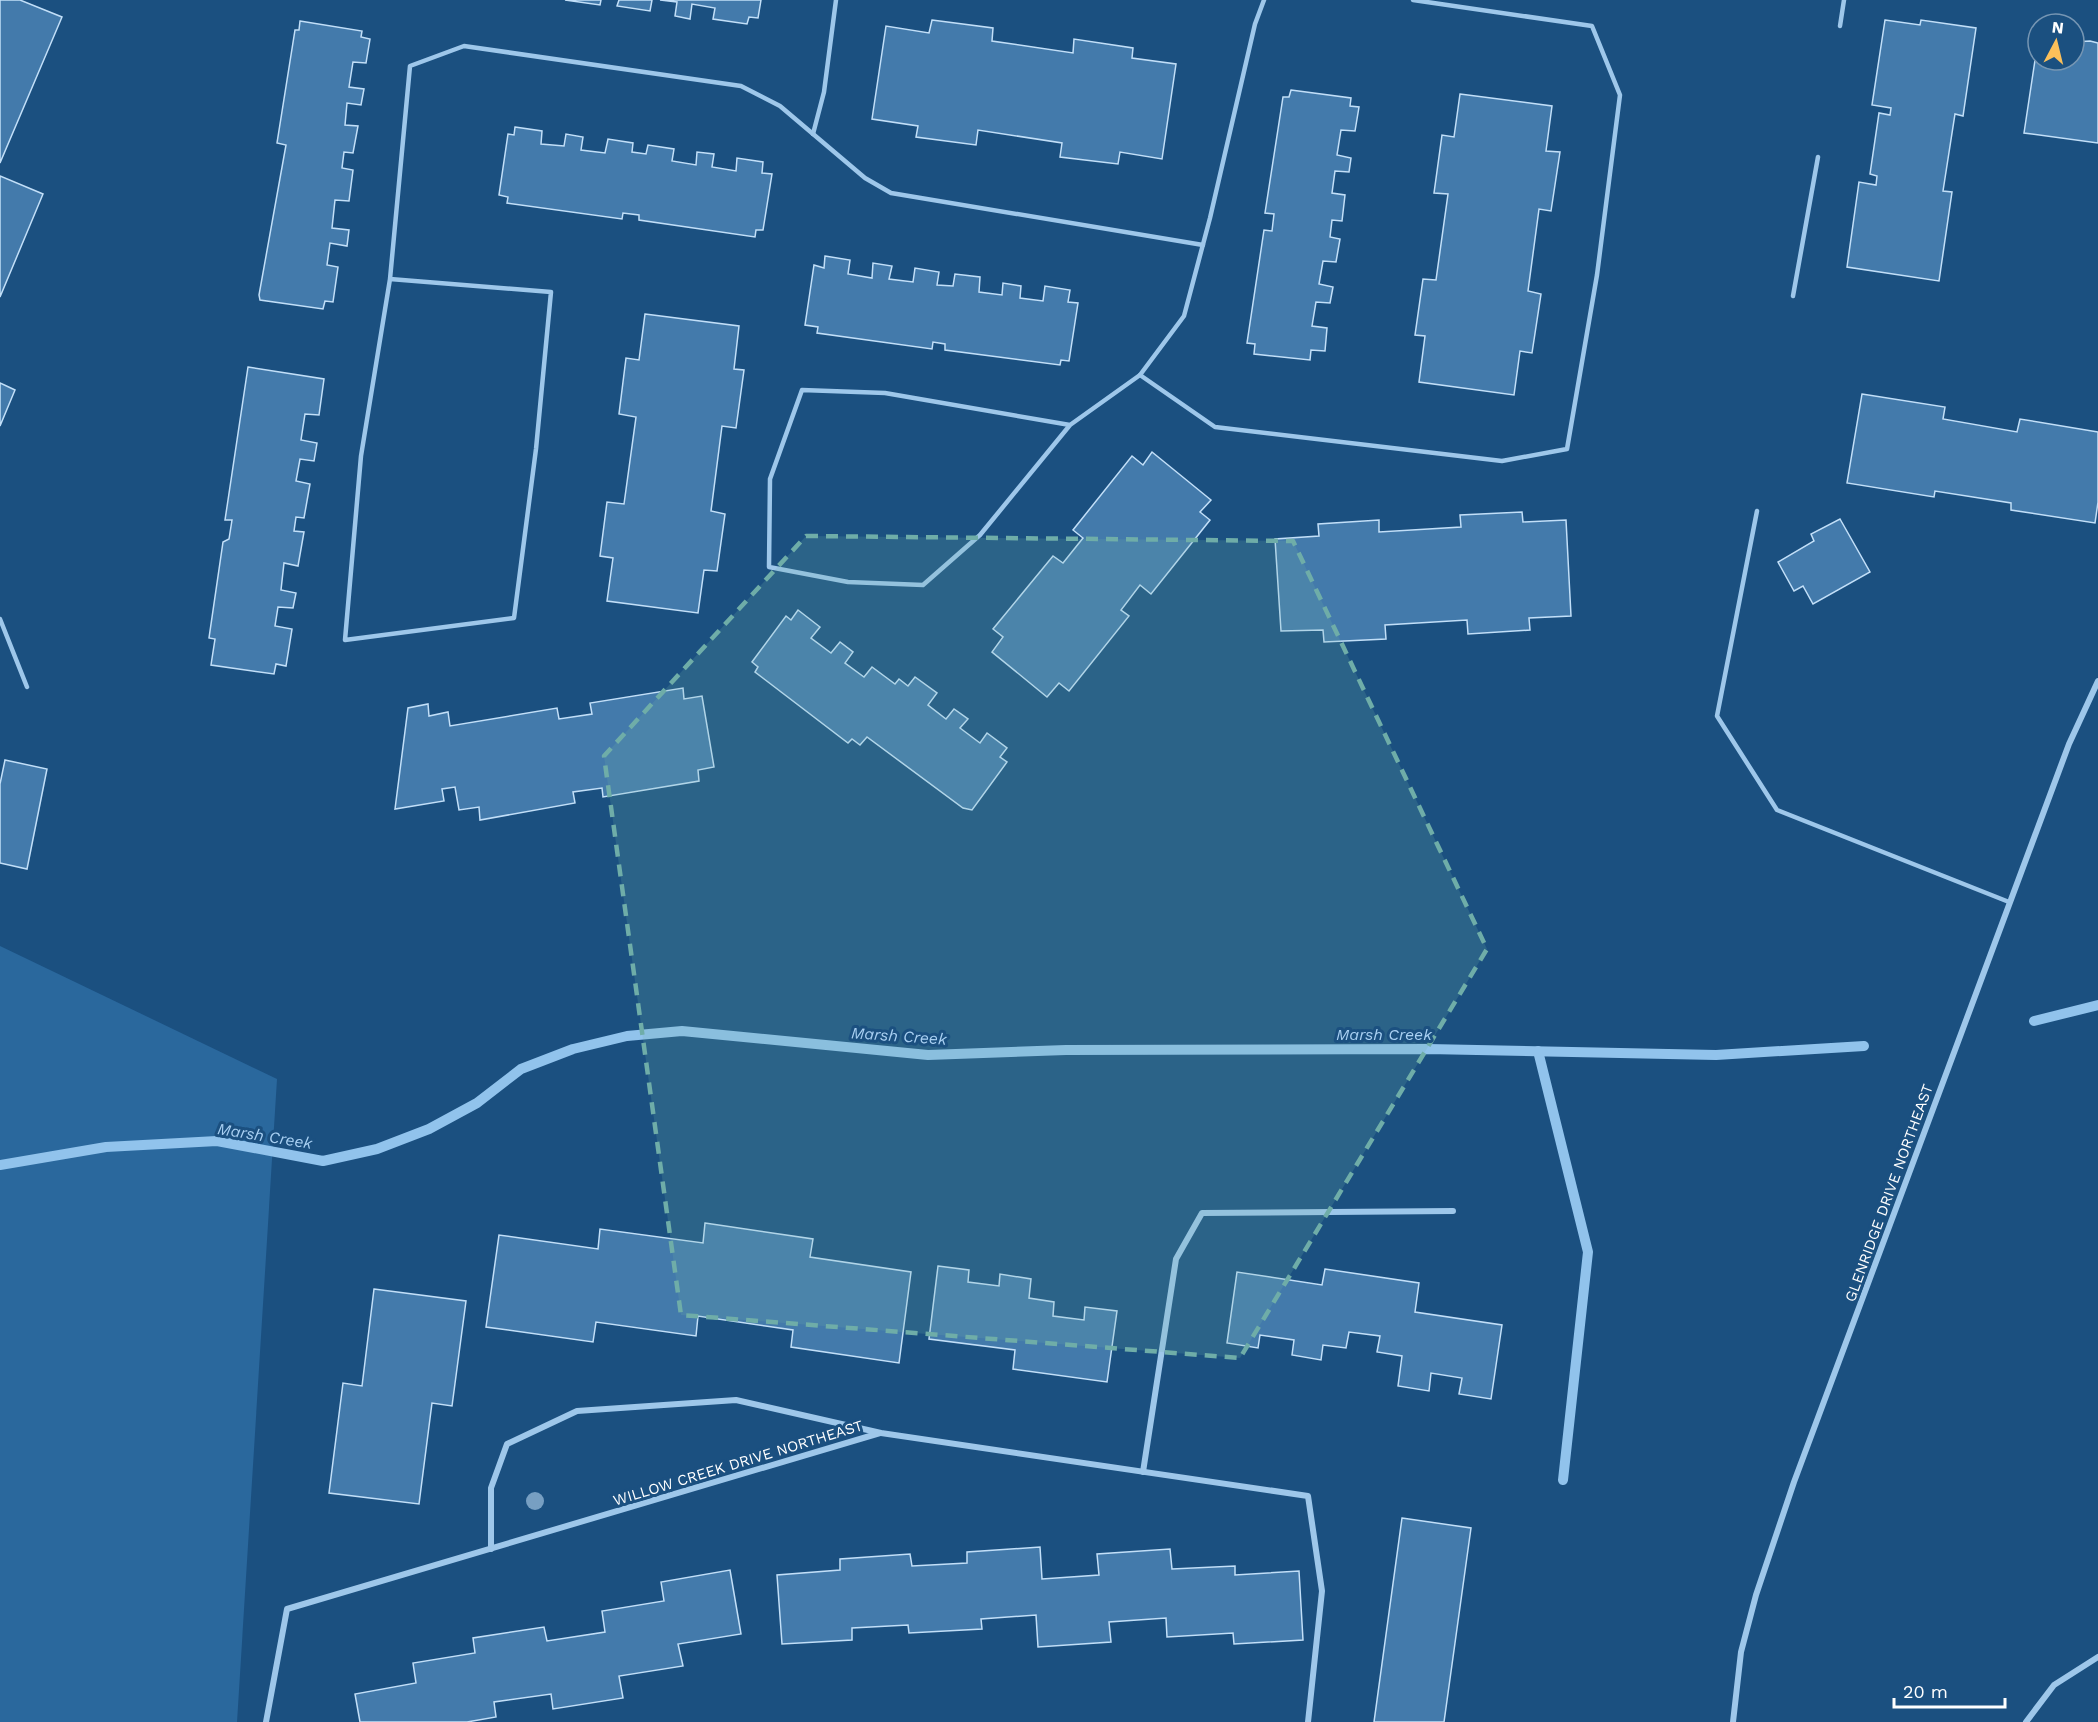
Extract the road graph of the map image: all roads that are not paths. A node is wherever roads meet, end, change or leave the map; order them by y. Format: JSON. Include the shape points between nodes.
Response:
{"nodes":[{"id":1,"x":836,"y":0,"type":"edge"},
{"id":2,"x":1264,"y":0,"type":"edge"},
{"id":3,"x":1413,"y":0,"type":"edge"},
{"id":4,"x":1844,"y":0,"type":"edge"},
{"id":5,"x":1840,"y":26,"type":"dead end"},
{"id":6,"x":813,"y":134,"type":"junction"},
{"id":7,"x":1818,"y":158,"type":"dead end"},
{"id":8,"x":1203,"y":245,"type":"junction"},
{"id":9,"x":390,"y":279,"type":"junction"},
{"id":10,"x":1793,"y":296,"type":"dead end"},
{"id":11,"x":1140,"y":375,"type":"junction"},
{"id":12,"x":1070,"y":425,"type":"junction"},
{"id":13,"x":1757,"y":511,"type":"dead end"},
{"id":14,"x":0,"y":619,"type":"edge"},
{"id":15,"x":2098,"y":681,"type":"edge"},
{"id":16,"x":27,"y":687,"type":"dead end"},
{"id":17,"x":2009,"y":902,"type":"junction"},
{"id":18,"x":1453,"y":1211,"type":"dead end"},
{"id":19,"x":881,"y":1433,"type":"junction"},
{"id":20,"x":1143,"y":1472,"type":"junction"},
{"id":21,"x":490,"y":1549,"type":"junction"},
{"id":22,"x":2098,"y":1657,"type":"edge"},
{"id":23,"x":266,"y":1722,"type":"edge"},
{"id":24,"x":1308,"y":1722,"type":"edge"},
{"id":25,"x":1733,"y":1722,"type":"edge"},
{"id":26,"x":2026,"y":1722,"type":"edge"}],
"edges":[{"from":1,"to":6,"type":"lane","via":[[824,92]]},
{"from":2,"to":8,"type":"lane"},
{"from":3,"to":11,"type":"lane","via":[[1592,26],[1620,95],[1597,275],[1567,449],[1502,461],[1215,427]]},
{"from":4,"to":5,"type":"lane"},
{"from":6,"to":8,"type":"lane","via":[[865,178],[891,193]]},
{"from":6,"to":9,"type":"lane","via":[[780,106],[741,86],[464,46],[410,66]]},
{"from":7,"to":10,"type":"lane"},
{"from":8,"to":11,"type":"lane","via":[[1184,316]]},
{"from":9,"to":9,"type":"lane","via":[[361,456],[345,640],[514,618],[536,449],[551,292]]},
{"from":11,"to":12,"type":"lane"},
{"from":12,"to":12,"type":"lane","via":[[885,393],[802,390],[770,479],[769,567],[848,582],[923,585],[980,535]]},
{"from":13,"to":17,"type":"lane","via":[[1717,716],[1777,810]]},
{"from":14,"to":16,"type":"lane"},
{"from":15,"to":17,"type":"street","name":"GLENRIDGE DRIVE NORTHEAST","via":[[2069,744]]},
{"from":17,"to":25,"type":"street","name":"GLENRIDGE DRIVE NORTHEAST","via":[[1794,1482],[1741,1652]]},
{"from":18,"to":20,"type":"street","via":[[1202,1213],[1176,1259]]},
{"from":19,"to":20,"type":"street","name":"WILLOW CREEK DRIVE NORTHEAST"},
{"from":19,"to":21,"type":"street","name":"WILLOW CREEK DRIVE NORTHEAST"},
{"from":19,"to":21,"type":"street","via":[[736,1400],[577,1412],[507,1444],[491,1488]]},
{"from":20,"to":24,"type":"street","name":"WILLOW CREEK DRIVE NORTHEAST","via":[[1308,1496],[1322,1592]]},
{"from":21,"to":23,"type":"street","name":"WILLOW CREEK DRIVE NORTHEAST","via":[[286,1609]]},
{"from":22,"to":26,"type":"street","via":[[2054,1685]]}]}
